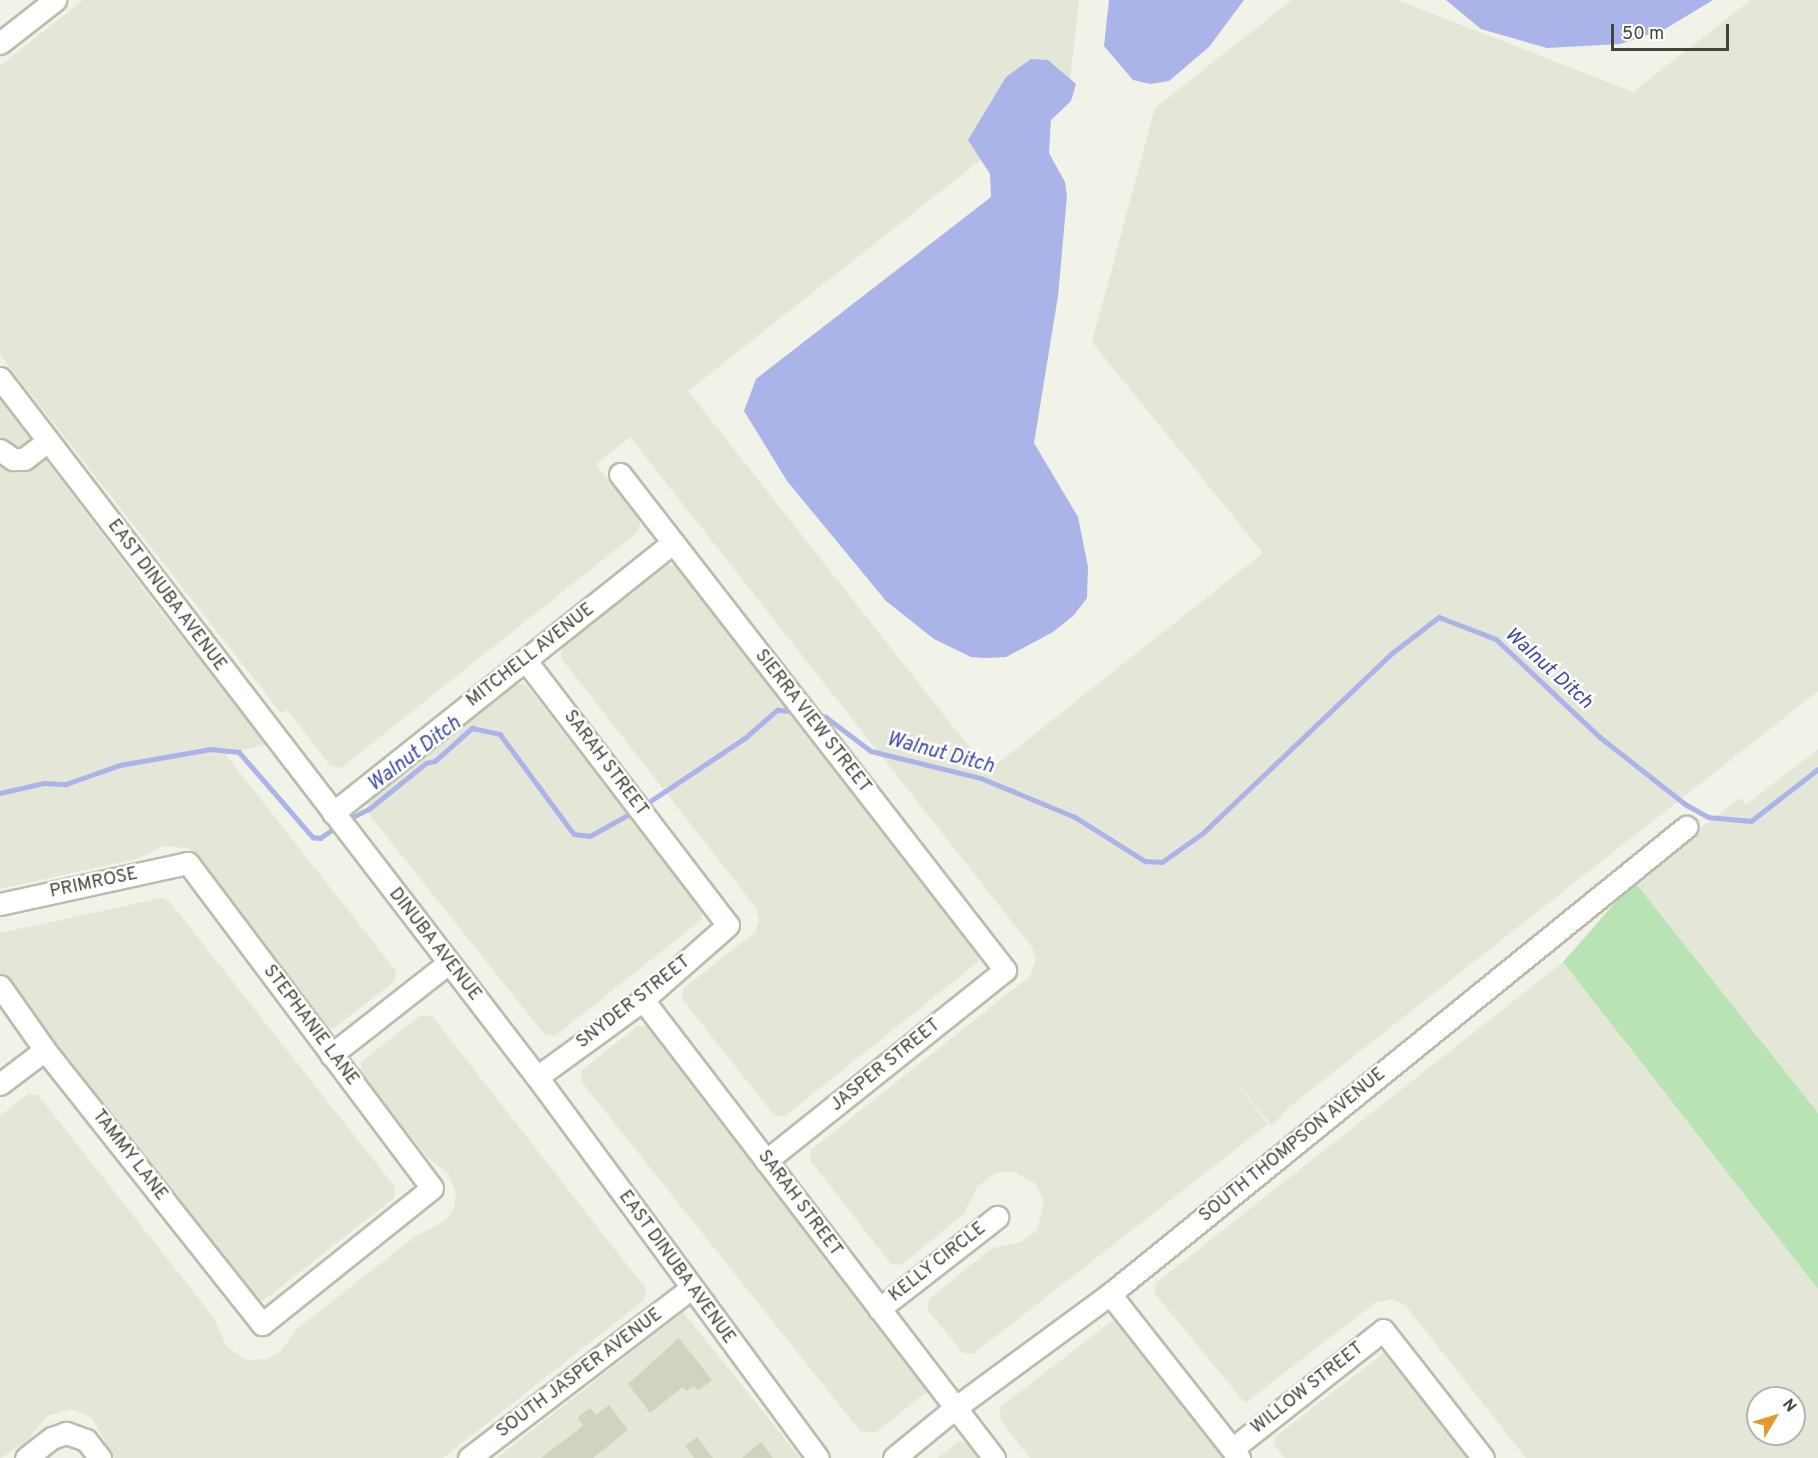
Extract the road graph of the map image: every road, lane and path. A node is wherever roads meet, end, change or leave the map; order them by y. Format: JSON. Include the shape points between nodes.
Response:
{"nodes":[{"id":1,"x":55,"y":0,"type":"edge"},
{"id":2,"x":0,"y":43,"type":"edge"},
{"id":3,"x":2,"y":385,"type":"edge"},
{"id":4,"x":48,"y":441,"type":"junction"},
{"id":5,"x":0,"y":450,"type":"edge"},
{"id":6,"x":620,"y":474,"type":"dead end"},
{"id":7,"x":673,"y":543,"type":"junction"},
{"id":8,"x":526,"y":661,"type":"junction"},
{"id":9,"x":333,"y":813,"type":"junction"},
{"id":10,"x":1686,"y":827,"type":"dead end"},
{"id":11,"x":188,"y":863,"type":"joint"},
{"id":12,"x":0,"y":904,"type":"edge"},
{"id":13,"x":728,"y":925,"type":"joint"},
{"id":14,"x":447,"y":964,"type":"junction"},
{"id":15,"x":1005,"y":970,"type":"joint"},
{"id":16,"x":0,"y":986,"type":"edge"},
{"id":17,"x":643,"y":1000,"type":"junction"},
{"id":18,"x":45,"y":1050,"type":"junction"},
{"id":19,"x":331,"y":1055,"type":"junction"},
{"id":20,"x":537,"y":1077,"type":"junction"},
{"id":21,"x":0,"y":1084,"type":"edge"},
{"id":22,"x":766,"y":1161,"type":"junction"},
{"id":23,"x":432,"y":1188,"type":"joint"},
{"id":24,"x":997,"y":1217,"type":"dead end"},
{"id":25,"x":690,"y":1289,"type":"junction"},
{"id":26,"x":1110,"y":1294,"type":"junction"},
{"id":27,"x":879,"y":1309,"type":"junction"},
{"id":28,"x":955,"y":1408,"type":"junction"},
{"id":29,"x":1236,"y":1453,"type":"edge"},
{"id":30,"x":26,"y":1458,"type":"edge"},
{"id":31,"x":100,"y":1458,"type":"edge"},
{"id":32,"x":469,"y":1458,"type":"edge"},
{"id":33,"x":818,"y":1458,"type":"edge"},
{"id":34,"x":894,"y":1458,"type":"edge"},
{"id":35,"x":994,"y":1458,"type":"edge"},
{"id":36,"x":1483,"y":1458,"type":"edge"}],
"edges":[{"from":1,"to":2,"type":"street"},
{"from":3,"to":4,"type":"street","name":"EAST DINUBA AVENUE"},
{"from":4,"to":5,"type":"street","via":[[24,459],[14,459]]},
{"from":4,"to":9,"type":"street","name":"EAST DINUBA AVENUE"},
{"from":6,"to":7,"type":"street","name":"SIERRA VIEW STREET"},
{"from":7,"to":8,"type":"street","name":"MITCHELL AVENUE"},
{"from":7,"to":15,"type":"street","name":"SIERRA VIEW STREET"},
{"from":8,"to":9,"type":"street","name":"MITCHELL AVENUE"},
{"from":8,"to":13,"type":"street","name":"SARAH STREET"},
{"from":9,"to":14,"type":"street","name":"DINUBA AVENUE"},
{"from":10,"to":26,"type":"street","name":"SOUTH THOMPSON AVENUE"},
{"from":11,"to":12,"type":"street","name":"PRIMROSE"},
{"from":11,"to":19,"type":"street","name":"STEPHANIE LANE"},
{"from":13,"to":17,"type":"street","name":"SNYDER STREET"},
{"from":14,"to":19,"type":"street"},
{"from":14,"to":20,"type":"street","name":"DINUBA AVENUE"},
{"from":15,"to":22,"type":"street","name":"JASPER STREET"},
{"from":16,"to":18,"type":"street","name":"TAMMY LANE"},
{"from":17,"to":20,"type":"street","name":"SNYDER STREET"},
{"from":17,"to":22,"type":"street","name":"SARAH STREET"},
{"from":18,"to":21,"type":"street"},
{"from":18,"to":23,"type":"street","name":"TAMMY LANE","via":[[262,1324]]},
{"from":19,"to":23,"type":"street","name":"STEPHANIE LANE"},
{"from":20,"to":25,"type":"street","name":"EAST DINUBA AVENUE"},
{"from":22,"to":27,"type":"street","name":"SARAH STREET"},
{"from":24,"to":27,"type":"street","name":"KELLY CIRCLE"},
{"from":25,"to":32,"type":"street","name":"SOUTH JASPER AVENUE"},
{"from":25,"to":33,"type":"street","name":"EAST DINUBA AVENUE"},
{"from":26,"to":28,"type":"street","name":"SOUTH THOMPSON AVENUE"},
{"from":26,"to":29,"type":"street"},
{"from":27,"to":28,"type":"street","name":"SARAH STREET"},
{"from":28,"to":34,"type":"street","name":"SOUTH THOMPSON AVENUE"},
{"from":28,"to":35,"type":"street","name":"SARAH STREET"},
{"from":29,"to":36,"type":"street","name":"WILLOW STREET","via":[[1383,1330]]},
{"from":30,"to":31,"type":"street","via":[[52,1438],[66,1433],[80,1436]]}]}
